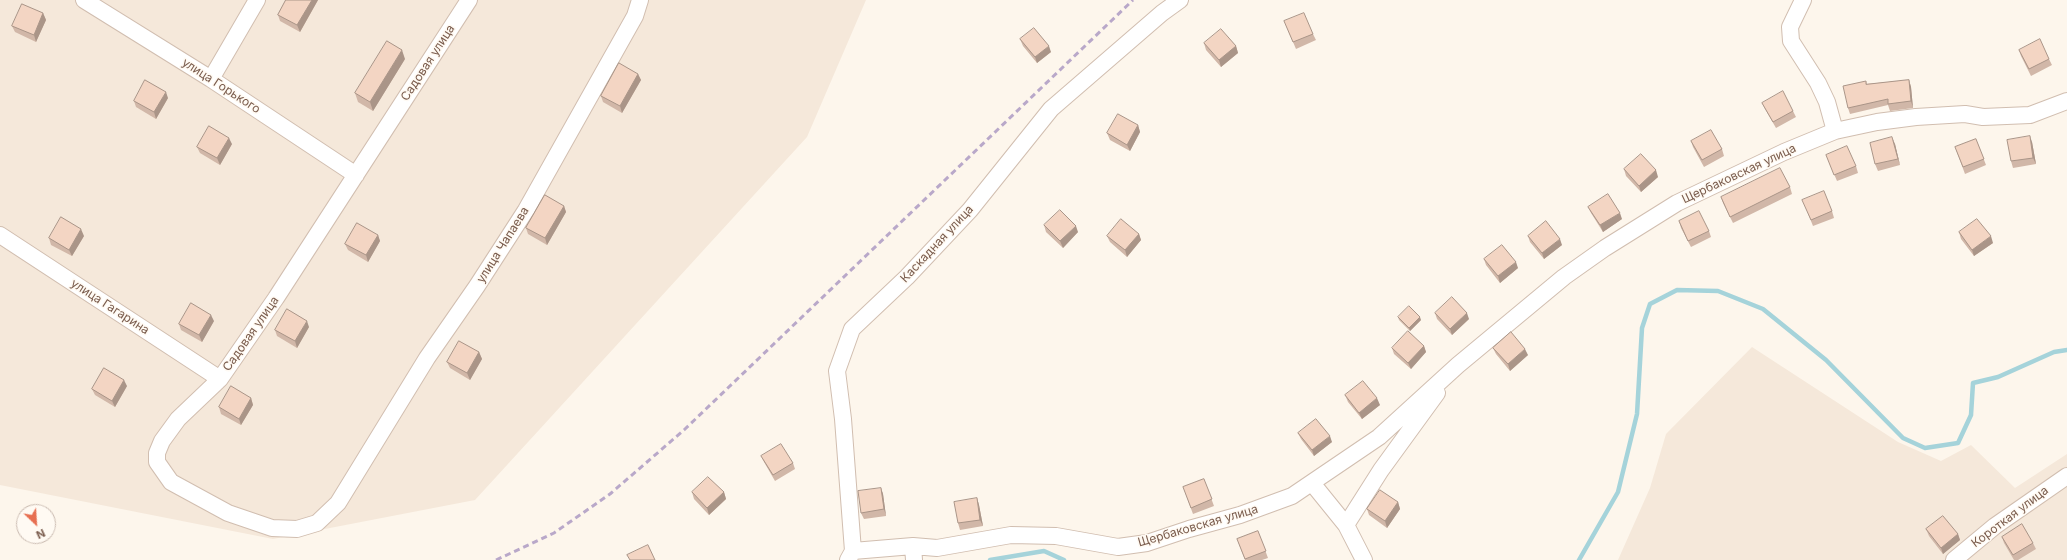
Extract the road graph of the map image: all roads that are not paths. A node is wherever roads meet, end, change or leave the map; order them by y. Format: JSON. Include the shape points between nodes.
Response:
{"nodes":[{"id":1,"x":84,"y":0,"type":"edge"},
{"id":2,"x":257,"y":0,"type":"edge"},
{"id":3,"x":469,"y":0,"type":"edge"},
{"id":4,"x":640,"y":0,"type":"edge"},
{"id":5,"x":1180,"y":0,"type":"edge"},
{"id":6,"x":1803,"y":0,"type":"edge"},
{"id":7,"x":1163,"y":6,"type":"edge"},
{"id":8,"x":211,"y":79,"type":"junction"},
{"id":9,"x":2067,"y":101,"type":"edge"},
{"id":10,"x":1836,"y":131,"type":"junction"},
{"id":11,"x":356,"y":175,"type":"junction"},
{"id":12,"x":0,"y":235,"type":"edge"},
{"id":13,"x":1458,"y":364,"type":"junction"},
{"id":14,"x":220,"y":379,"type":"junction"},
{"id":15,"x":2067,"y":476,"type":"edge"},
{"id":16,"x":351,"y":481,"type":"joint"},
{"id":17,"x":1312,"y":483,"type":"junction"},
{"id":18,"x":1346,"y":525,"type":"junction"},
{"id":19,"x":914,"y":553,"type":"edge"},
{"id":20,"x":851,"y":556,"type":"edge"},
{"id":21,"x":1364,"y":560,"type":"edge"},
{"id":22,"x":1954,"y":560,"type":"edge"}],
"edges":[{"from":1,"to":8,"type":"street","name":"улица Горького"},
{"from":2,"to":8,"type":"street"},
{"from":3,"to":11,"type":"street","name":"Садовая улица"},
{"from":4,"to":16,"type":"street","name":"улица Чапаева","via":[[631,23],[526,210],[427,358]]},
{"from":5,"to":7,"type":"street","name":"Каскадная улица"},
{"from":6,"to":10,"type":"street","via":[[1790,27],[1791,41],[1818,83]]},
{"from":7,"to":20,"type":"street","name":"Каскадная улица","via":[[1051,109],[970,210],[907,277],[852,329],[837,371],[843,419]]},
{"from":8,"to":11,"type":"street","name":"улица Горького"},
{"from":9,"to":10,"type":"street","name":"Щербаковская улица","via":[[2030,115],[1983,117],[1965,114],[1916,117]]},
{"from":10,"to":13,"type":"street","name":"Щербаковская улица","via":[[1784,152],[1677,202],[1564,277]]},
{"from":11,"to":14,"type":"street","name":"Садовая улица"},
{"from":12,"to":14,"type":"street","name":"улица Гагарина"},
{"from":13,"to":17,"type":"street","name":"Щербаковская улица","via":[[1379,437]]},
{"from":13,"to":18,"type":"street","name":"Щербаковская улица","via":[[1381,470]]},
{"from":14,"to":16,"type":"street","name":"Садовая улица","via":[[178,419],[162,442],[157,453],[157,462],[171,482],[228,513],[272,528],[297,529],[317,523],[330,513]]},
{"from":15,"to":22,"type":"street","name":"Короткая улица","via":[[1995,526]]},
{"from":17,"to":18,"type":"street"},
{"from":17,"to":19,"type":"street","name":"Щербаковская улица","via":[[1292,496],[1247,513],[1147,543],[1118,547],[1056,536],[1011,535]]},
{"from":18,"to":21,"type":"street"},
{"from":19,"to":20,"type":"street","name":"Щербаковская улица"}]}
